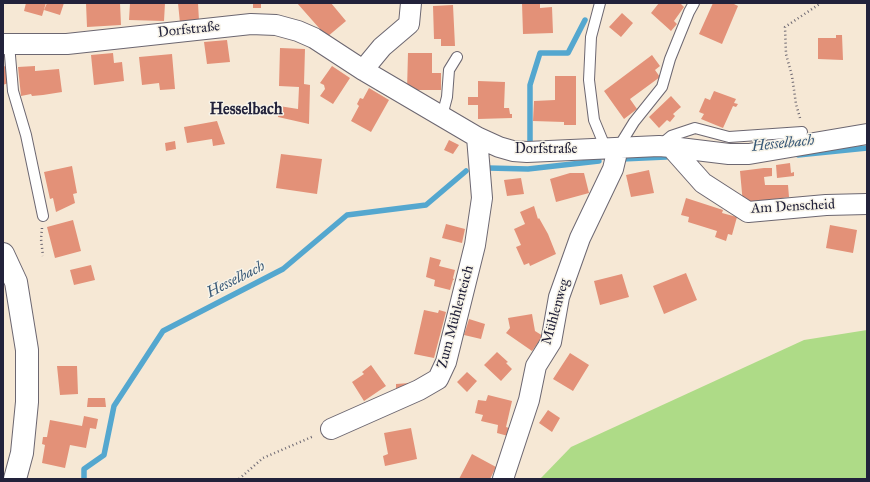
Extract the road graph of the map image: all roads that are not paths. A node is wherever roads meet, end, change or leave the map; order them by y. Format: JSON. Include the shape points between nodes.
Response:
{"nodes":[{"id":1,"x":411,"y":3,"type":"edge"},
{"id":2,"x":600,"y":3,"type":"edge"},
{"id":3,"x":694,"y":3,"type":"edge"},
{"id":4,"x":6,"y":44,"type":"edge"},
{"id":5,"x":457,"y":57,"type":"dead end"},
{"id":6,"x":364,"y":70,"type":"junction"},
{"id":7,"x":442,"y":116,"type":"junction"},
{"id":8,"x":802,"y":132,"type":"road end"},
{"id":9,"x":867,"y":134,"type":"edge"},
{"id":10,"x":477,"y":137,"type":"junction"},
{"id":11,"x":665,"y":147,"type":"junction"},
{"id":12,"x":612,"y":149,"type":"junction"},
{"id":13,"x":867,"y":204,"type":"edge"},
{"id":14,"x":43,"y":216,"type":"road end"},
{"id":15,"x":3,"y":254,"type":"edge"},
{"id":16,"x":332,"y":429,"type":"road end"},
{"id":17,"x":15,"y":479,"type":"edge"},
{"id":18,"x":503,"y":479,"type":"edge"}],
"edges":[{"from":1,"to":6,"type":"street","via":[[409,24],[382,47]]},
{"from":2,"to":12,"type":"lane","via":[[591,37],[589,80],[594,120]]},
{"from":3,"to":12,"type":"lane","via":[[670,59],[662,88]]},
{"from":4,"to":6,"type":"street","name":"Dorfstraße","via":[[67,44],[251,24],[276,25],[314,38]]},
{"from":4,"to":14,"type":"lane","via":[[13,91],[26,135]]},
{"from":5,"to":7,"type":"lane","via":[[449,70],[447,97]]},
{"from":6,"to":7,"type":"street","name":"Dorfstraße"},
{"from":7,"to":10,"type":"street","name":"Dorfstraße"},
{"from":8,"to":11,"type":"lane","via":[[730,137],[695,128],[671,136]]},
{"from":9,"to":11,"type":"street","name":"Dorfstraße","via":[[749,154]]},
{"from":10,"to":12,"type":"street","name":"Dorfstraße","via":[[513,151]]},
{"from":10,"to":16,"type":"street","name":"Zum Mühlenteich","via":[[482,198],[475,245],[446,362],[438,379],[420,390]]},
{"from":11,"to":12,"type":"street","name":"Dorfstraße"},
{"from":11,"to":13,"type":"street","name":"Am Denscheid","via":[[703,183],[748,212]]},
{"from":12,"to":18,"type":"street","name":"Mühlenweg","via":[[613,169],[580,238],[559,297],[551,342],[536,366],[529,400]]},
{"from":15,"to":17,"type":"street","via":[[16,282],[27,350],[22,453]]}]}
